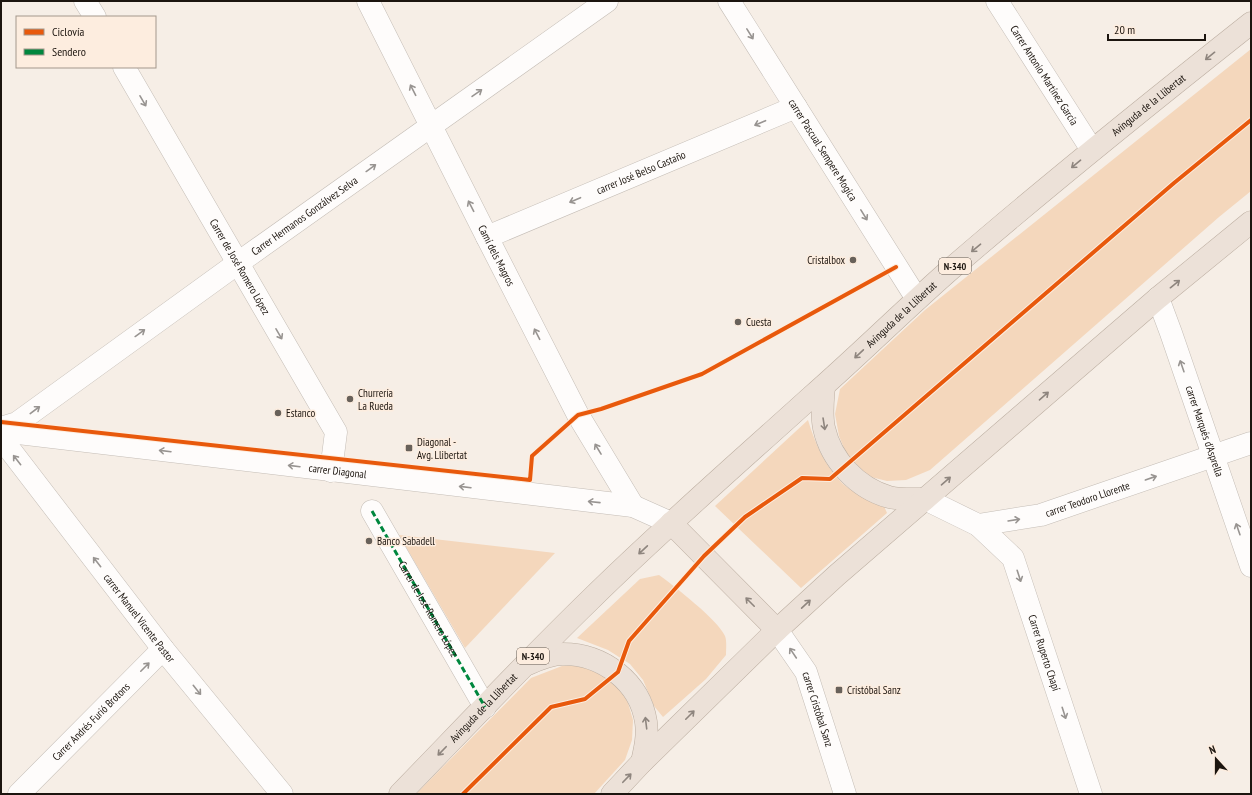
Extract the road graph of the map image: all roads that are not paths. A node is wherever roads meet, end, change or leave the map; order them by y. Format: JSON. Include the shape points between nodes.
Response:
{"nodes":[{"id":1,"x":85,"y":1,"type":"edge"},
{"id":2,"x":368,"y":1,"type":"edge"},
{"id":3,"x":608,"y":1,"type":"edge"},
{"id":4,"x":729,"y":1,"type":"edge"},
{"id":5,"x":997,"y":1,"type":"edge"},
{"id":6,"x":93,"y":16,"type":"edge"},
{"id":7,"x":1251,"y":23,"type":"edge"},
{"id":8,"x":125,"y":68,"type":"edge"},
{"id":9,"x":796,"y":107,"type":"junction"},
{"id":10,"x":431,"y":125,"type":"junction"},
{"id":11,"x":1092,"y":150,"type":"junction"},
{"id":12,"x":1251,"y":222,"type":"edge"},
{"id":13,"x":487,"y":237,"type":"junction"},
{"id":14,"x":238,"y":263,"type":"junction"},
{"id":15,"x":1158,"y":298,"type":"junction"},
{"id":16,"x":917,"y":299,"type":"junction"},
{"id":17,"x":824,"y":386,"type":"junction"},
{"id":18,"x":1,"y":430,"type":"edge"},
{"id":19,"x":1,"y":438,"type":"edge"},
{"id":20,"x":1251,"y":443,"type":"edge"},
{"id":21,"x":1213,"y":456,"type":"junction"},
{"id":22,"x":332,"y":471,"type":"junction"},
{"id":23,"x":925,"y":499,"type":"junction"},
{"id":24,"x":633,"y":506,"type":"junction"},
{"id":25,"x":372,"y":511,"type":"dead end"},
{"id":26,"x":671,"y":523,"type":"junction"},
{"id":27,"x":978,"y":525,"type":"junction"},
{"id":28,"x":1251,"y":566,"type":"edge"},
{"id":29,"x":777,"y":630,"type":"junction"},
{"id":30,"x":163,"y":649,"type":"junction"},
{"id":31,"x":524,"y":665,"type":"junction"},
{"id":32,"x":485,"y":707,"type":"junction"},
{"id":33,"x":642,"y":762,"type":"junction"},
{"id":34,"x":19,"y":794,"type":"edge"},
{"id":35,"x":282,"y":794,"type":"edge"},
{"id":36,"x":400,"y":794,"type":"edge"},
{"id":37,"x":612,"y":794,"type":"edge"},
{"id":38,"x":845,"y":794,"type":"edge"},
{"id":39,"x":1091,"y":794,"type":"edge"}],
"edges":[{"from":1,"to":6,"type":"street"},
{"from":10,"to":2,"type":"street","name":"Camí dels Magros","one_way":true},
{"from":10,"to":3,"type":"street","name":"Carrer Hermanos Gonzálvez Selva","one_way":true},
{"from":4,"to":9,"type":"street","name":"carrer Pascual Sempere Mogica","one_way":true},
{"from":5,"to":11,"type":"street","name":"Carrer Antonio Martínez García"},
{"from":7,"to":11,"type":"highway","name":"Avinguda de la Llibertat","number":"N-340","one_way":true},
{"from":8,"to":14,"type":"street","name":"Carrer de José Romero López","one_way":true},
{"from":9,"to":13,"type":"street","name":"carrer José Belso Castaño","one_way":true},
{"from":9,"to":16,"type":"street","name":"carrer Pascual Sempere Mogica","one_way":true},
{"from":13,"to":10,"type":"street","name":"Camí dels Magros","one_way":true},
{"from":14,"to":10,"type":"street","name":"Carrer Hermanos Gonzálvez Selva","one_way":true},
{"from":11,"to":16,"type":"highway","name":"Avinguda de la Llibertat","number":"N-340","one_way":true},
{"from":15,"to":12,"type":"highway","one_way":true},
{"from":24,"to":13,"type":"street","name":"Camí dels Magros","one_way":true,"via":[[578,415]]},
{"from":18,"to":14,"type":"street","name":"Carrer Hermanos Gonzálvez Selva","one_way":true,"via":[[17,423]]},
{"from":14,"to":22,"type":"street","name":"Carrer de José Romero López","one_way":true,"via":[[336,432]]},
{"from":21,"to":15,"type":"street","name":"carrer Marqués d'Asprella","one_way":true},
{"from":23,"to":15,"type":"highway","one_way":true},
{"from":16,"to":17,"type":"highway","name":"Avinguda de la Llibertat","number":"N-340","one_way":true},
{"from":17,"to":23,"type":"highway","one_way":true,"via":[[824,428],[831,448],[843,466],[856,480],[888,497],[906,500]]},
{"from":17,"to":26,"type":"highway","name":"Avinguda de la Llibertat","number":"N-340"},
{"from":22,"to":18,"type":"street","name":"carrer Diagonal","one_way":true},
{"from":30,"to":19,"type":"street","name":"carrer Manuel Vicente Pastor","one_way":true},
{"from":20,"to":21,"type":"street","name":"carrer Teodoro Llorente"},
{"from":27,"to":21,"type":"street","name":"carrer Teodoro Llorente","one_way":true,"via":[[1041,516]]},
{"from":28,"to":21,"type":"street","name":"carrer Marqués d'Asprella","one_way":true},
{"from":24,"to":22,"type":"street","name":"carrer Diagonal","one_way":true},
{"from":23,"to":27,"type":"street"},
{"from":29,"to":23,"type":"highway","one_way":true},
{"from":24,"to":26,"type":"street","name":"carrer Diagonal"},
{"from":25,"to":32,"type":"street","name":"Carrer de José Romero López"},
{"from":29,"to":26,"type":"highway","one_way":true},
{"from":26,"to":31,"type":"highway","name":"Avinguda de la Llibertat","number":"N-340","one_way":true},
{"from":27,"to":39,"type":"street","name":"Carrer Ruperto Chapí","one_way":true,"via":[[1013,558]]},
{"from":33,"to":29,"type":"highway","one_way":true},
{"from":38,"to":29,"type":"street","name":"carrer Cristóbal Sanz","one_way":true,"via":[[806,672]]},
{"from":34,"to":30,"type":"street","name":"Carrer Andrés Furió Brotons","one_way":true},
{"from":30,"to":35,"type":"street","name":"carrer Manuel Vicente Pastor","one_way":true},
{"from":31,"to":32,"type":"highway","name":"Avinguda de la Llibertat","number":"N-340"},
{"from":33,"to":31,"type":"highway","one_way":true,"via":[[647,736],[641,704],[632,687],[618,672],[601,661],[582,655],[542,657]]},
{"from":32,"to":36,"type":"highway","name":"Avinguda de la Llibertat","number":"N-340","one_way":true},
{"from":37,"to":33,"type":"highway","one_way":true}]}
